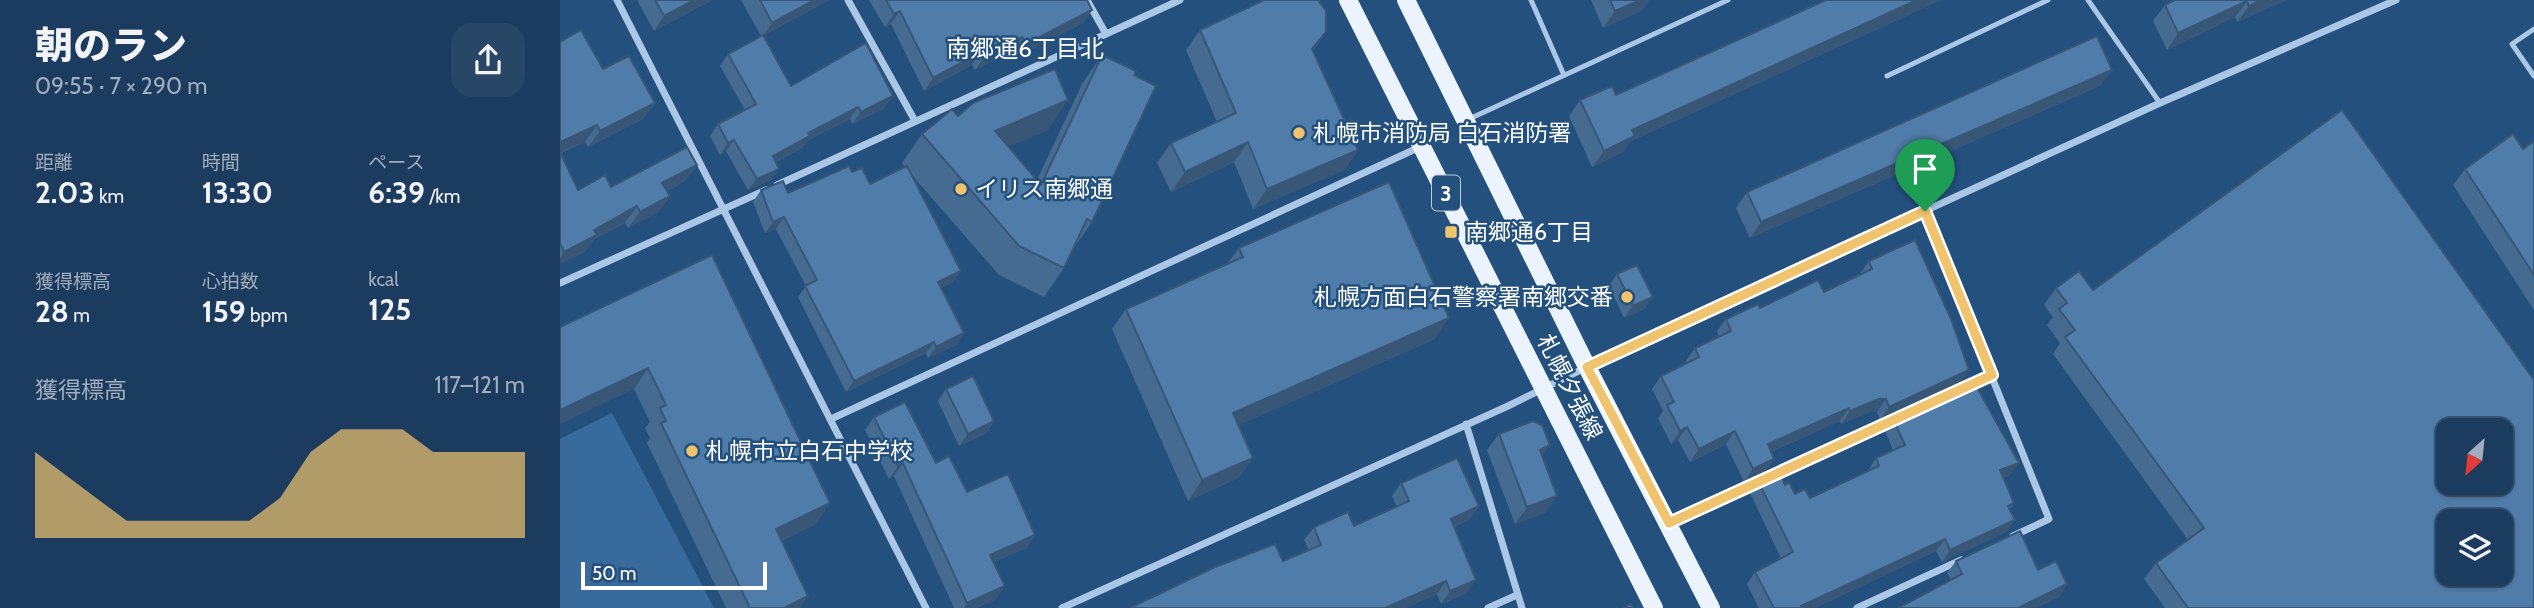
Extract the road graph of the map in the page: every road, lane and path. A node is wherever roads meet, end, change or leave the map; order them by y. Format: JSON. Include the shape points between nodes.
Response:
{"nodes":[{"id":1,"x":617,"y":0,"type":"edge"},
{"id":2,"x":848,"y":0,"type":"edge"},
{"id":3,"x":1087,"y":0,"type":"edge"},
{"id":4,"x":1180,"y":0,"type":"edge"},
{"id":5,"x":1348,"y":0,"type":"edge"},
{"id":6,"x":1406,"y":0,"type":"edge"},
{"id":7,"x":1531,"y":0,"type":"edge"},
{"id":8,"x":2048,"y":0,"type":"edge"},
{"id":9,"x":2088,"y":0,"type":"edge"},
{"id":10,"x":2396,"y":0,"type":"edge"},
{"id":11,"x":1723,"y":1,"type":"edge"},
{"id":12,"x":2534,"y":29,"type":"edge"},
{"id":13,"x":1106,"y":34,"type":"junction"},
{"id":14,"x":1563,"y":73,"type":"junction"},
{"id":15,"x":1887,"y":75,"type":"dead end"},
{"id":16,"x":2534,"y":76,"type":"edge"},
{"id":17,"x":2160,"y":103,"type":"junction"},
{"id":18,"x":1466,"y":120,"type":"junction"},
{"id":19,"x":915,"y":121,"type":"junction"},
{"id":20,"x":1423,"y":146,"type":"junction"},
{"id":21,"x":724,"y":209,"type":"junction"},
{"id":22,"x":1925,"y":211,"type":"junction"},
{"id":23,"x":560,"y":283,"type":"edge"},
{"id":24,"x":1587,"y":367,"type":"junction"},
{"id":25,"x":1992,"y":375,"type":"junction"},
{"id":26,"x":1544,"y":387,"type":"junction"},
{"id":27,"x":1955,"y":392,"type":"edge"},
{"id":28,"x":1905,"y":415,"type":"edge"},
{"id":29,"x":831,"y":419,"type":"junction"},
{"id":30,"x":1466,"y":424,"type":"junction"},
{"id":31,"x":1669,"y":523,"type":"junction"},
{"id":32,"x":2001,"y":542,"type":"edge"},
{"id":33,"x":1965,"y":558,"type":"edge"},
{"id":34,"x":1517,"y":595,"type":"junction"},
{"id":35,"x":926,"y":608,"type":"edge"},
{"id":36,"x":1062,"y":608,"type":"edge"},
{"id":37,"x":1488,"y":608,"type":"edge"},
{"id":38,"x":1522,"y":608,"type":"edge"},
{"id":39,"x":1654,"y":608,"type":"edge"},
{"id":40,"x":1711,"y":608,"type":"edge"},
{"id":41,"x":1857,"y":608,"type":"edge"}],
"edges":[{"from":1,"to":21,"type":"street"},
{"from":2,"to":19,"type":"street"},
{"from":3,"to":13,"type":"street"},
{"from":4,"to":13,"type":"street"},
{"from":5,"to":20,"type":"main road","name":"札幌夕張線","number":"3"},
{"from":6,"to":18,"type":"main road","name":"札幌夕張線","number":"3"},
{"from":7,"to":14,"type":"lane"},
{"from":8,"to":15,"type":"lane"},
{"from":9,"to":17,"type":"lane"},
{"from":10,"to":17,"type":"street"},
{"from":11,"to":14,"type":"lane"},
{"from":12,"to":16,"type":"lane","via":[[2512,44]]},
{"from":13,"to":19,"type":"street"},
{"from":14,"to":18,"type":"lane"},
{"from":17,"to":22,"type":"street"},
{"from":18,"to":24,"type":"main road","name":"札幌夕張線","number":"3"},
{"from":19,"to":21,"type":"street"},
{"from":20,"to":26,"type":"main road","name":"札幌夕張線","number":"3"},
{"from":20,"to":29,"type":"street"},
{"from":21,"to":23,"type":"street"},
{"from":21,"to":29,"type":"street"},
{"from":22,"to":24,"type":"street"},
{"from":22,"to":25,"type":"street"},
{"from":24,"to":26,"type":"street"},
{"from":24,"to":31,"type":"main road","name":"札幌夕張線","number":"3"},
{"from":25,"to":27,"type":"street"},
{"from":25,"to":32,"type":"street","via":[[2049,519]]},
{"from":26,"to":30,"type":"street"},
{"from":26,"to":39,"type":"main road","name":"札幌夕張線","number":"3"},
{"from":28,"to":31,"type":"street"},
{"from":29,"to":35,"type":"street"},
{"from":30,"to":34,"type":"street"},
{"from":30,"to":36,"type":"street"},
{"from":31,"to":40,"type":"main road","name":"札幌夕張線","number":"3"},
{"from":33,"to":41,"type":"street"},
{"from":34,"to":37,"type":"street"},
{"from":34,"to":38,"type":"street"}]}
